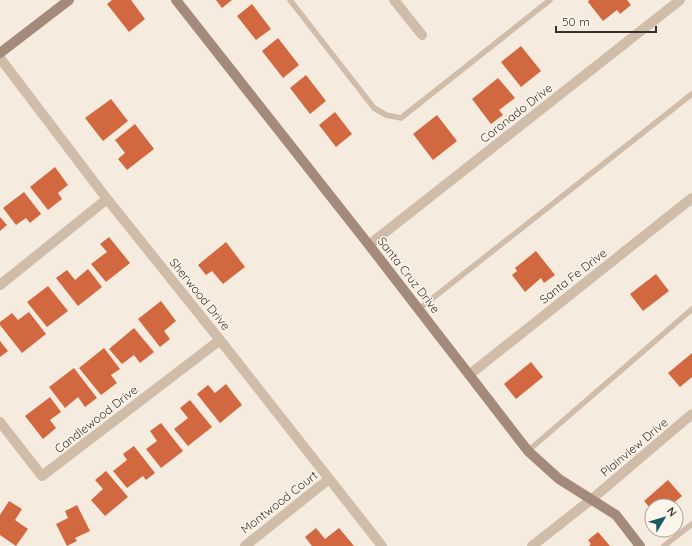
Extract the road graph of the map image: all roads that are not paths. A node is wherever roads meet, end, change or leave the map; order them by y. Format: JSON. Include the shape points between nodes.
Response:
{"nodes":[{"id":1,"x":69,"y":0,"type":"edge"},
{"id":2,"x":176,"y":0,"type":"edge"},
{"id":3,"x":290,"y":0,"type":"edge"},
{"id":4,"x":394,"y":0,"type":"edge"},
{"id":5,"x":550,"y":0,"type":"edge"},
{"id":6,"x":680,"y":0,"type":"edge"},
{"id":7,"x":422,"y":35,"type":"dead end"},
{"id":8,"x":0,"y":54,"type":"edge"},
{"id":9,"x":0,"y":58,"type":"edge"},
{"id":10,"x":692,"y":94,"type":"edge"},
{"id":11,"x":692,"y":198,"type":"edge"},
{"id":12,"x":107,"y":199,"type":"junction"},
{"id":13,"x":369,"y":245,"type":"junction"},
{"id":14,"x":0,"y":285,"type":"edge"},
{"id":15,"x":419,"y":309,"type":"junction"},
{"id":16,"x":692,"y":309,"type":"edge"},
{"id":17,"x":220,"y":340,"type":"junction"},
{"id":18,"x":469,"y":374,"type":"junction"},
{"id":19,"x":692,"y":414,"type":"edge"},
{"id":20,"x":0,"y":422,"type":"edge"},
{"id":21,"x":528,"y":451,"type":"junction"},
{"id":22,"x":329,"y":479,"type":"junction"},
{"id":23,"x":592,"y":499,"type":"junction"},
{"id":24,"x":692,"y":524,"type":"edge"},
{"id":25,"x":245,"y":546,"type":"edge"},
{"id":26,"x":382,"y":546,"type":"edge"},
{"id":27,"x":532,"y":546,"type":"edge"},
{"id":28,"x":640,"y":546,"type":"edge"},
{"id":29,"x":664,"y":546,"type":"edge"}],
"edges":[{"from":1,"to":8,"type":"street"},
{"from":2,"to":13,"type":"street","name":"Santa Cruz Drive"},
{"from":3,"to":5,"type":"lane","via":[[374,108],[386,115],[400,118]]},
{"from":4,"to":7,"type":"street"},
{"from":6,"to":13,"type":"street","name":"Coronado Drive"},
{"from":9,"to":12,"type":"street","name":"Sherwood Drive"},
{"from":10,"to":15,"type":"lane"},
{"from":11,"to":18,"type":"street","name":"Santa Fe Drive"},
{"from":12,"to":14,"type":"street"},
{"from":12,"to":17,"type":"street","name":"Sherwood Drive"},
{"from":13,"to":15,"type":"street","name":"Santa Cruz Drive"},
{"from":15,"to":18,"type":"street","name":"Santa Cruz Drive"},
{"from":16,"to":21,"type":"lane"},
{"from":17,"to":20,"type":"street","name":"Candlewood Drive","via":[[42,476]]},
{"from":17,"to":22,"type":"street","name":"Sherwood Drive"},
{"from":18,"to":21,"type":"street","name":"Santa Cruz Drive"},
{"from":19,"to":23,"type":"street","name":"Plainview Drive"},
{"from":21,"to":23,"type":"street","name":"Santa Cruz Drive","via":[[559,479]]},
{"from":22,"to":25,"type":"street","name":"Montwood Court"},
{"from":22,"to":26,"type":"street","name":"Sherwood Drive"},
{"from":23,"to":27,"type":"street"},
{"from":23,"to":28,"type":"street","name":"Santa Cruz Drive","via":[[616,515]]},
{"from":24,"to":29,"type":"lane"}]}
